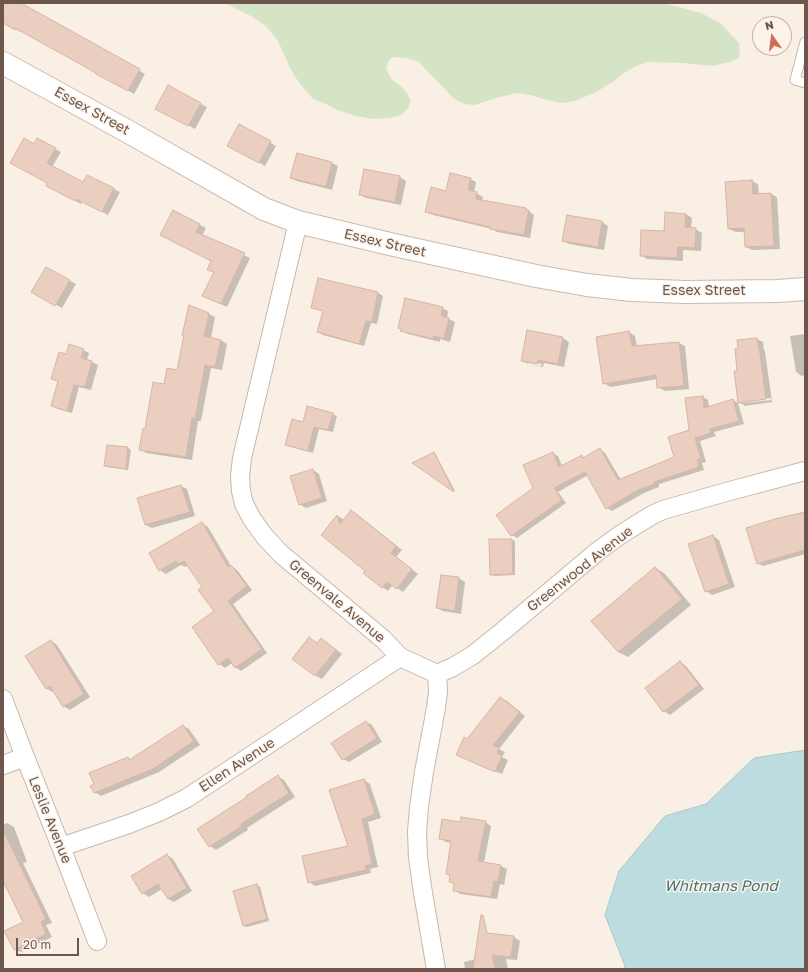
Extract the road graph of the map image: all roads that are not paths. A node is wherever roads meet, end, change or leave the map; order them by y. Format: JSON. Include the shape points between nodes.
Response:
{"nodes":[{"id":1,"x":805,"y":42,"type":"edge"},
{"id":2,"x":3,"y":63,"type":"edge"},
{"id":3,"x":805,"y":83,"type":"edge"},
{"id":4,"x":298,"y":222,"type":"junction"},
{"id":5,"x":805,"y":289,"type":"edge"},
{"id":6,"x":805,"y":471,"type":"edge"},
{"id":7,"x":400,"y":657,"type":"junction"},
{"id":8,"x":437,"y":674,"type":"junction"},
{"id":9,"x":3,"y":699,"type":"edge"},
{"id":10,"x":25,"y":757,"type":"junction"},
{"id":11,"x":3,"y":765,"type":"edge"},
{"id":12,"x":61,"y":847,"type":"junction"},
{"id":13,"x":97,"y":941,"type":"dead end"},
{"id":14,"x":436,"y":969,"type":"edge"}],
"edges":[{"from":1,"to":3,"type":"lane","via":[[795,80]]},
{"from":2,"to":4,"type":"street","name":"Essex Street","via":[[253,203]]},
{"from":4,"to":5,"type":"street","name":"Essex Street","via":[[536,276],[587,285],[685,292]]},
{"from":4,"to":7,"type":"street","name":"Greenvale Avenue","via":[[242,458],[240,491],[252,519],[265,537],[383,639]]},
{"from":6,"to":8,"type":"street","name":"Greenwood Avenue","via":[[652,515],[598,551],[473,655]]},
{"from":7,"to":8,"type":"street","name":"Greenvale Avenue"},
{"from":7,"to":12,"type":"street","name":"Ellen Avenue","via":[[187,798],[135,822]]},
{"from":8,"to":14,"type":"street","via":[[436,708],[424,772],[417,832],[418,858]]},
{"from":9,"to":10,"type":"street","name":"Leslie Avenue"},
{"from":10,"to":11,"type":"street"},
{"from":10,"to":12,"type":"street","name":"Leslie Avenue"},
{"from":12,"to":13,"type":"street","name":"Leslie Avenue"}]}
